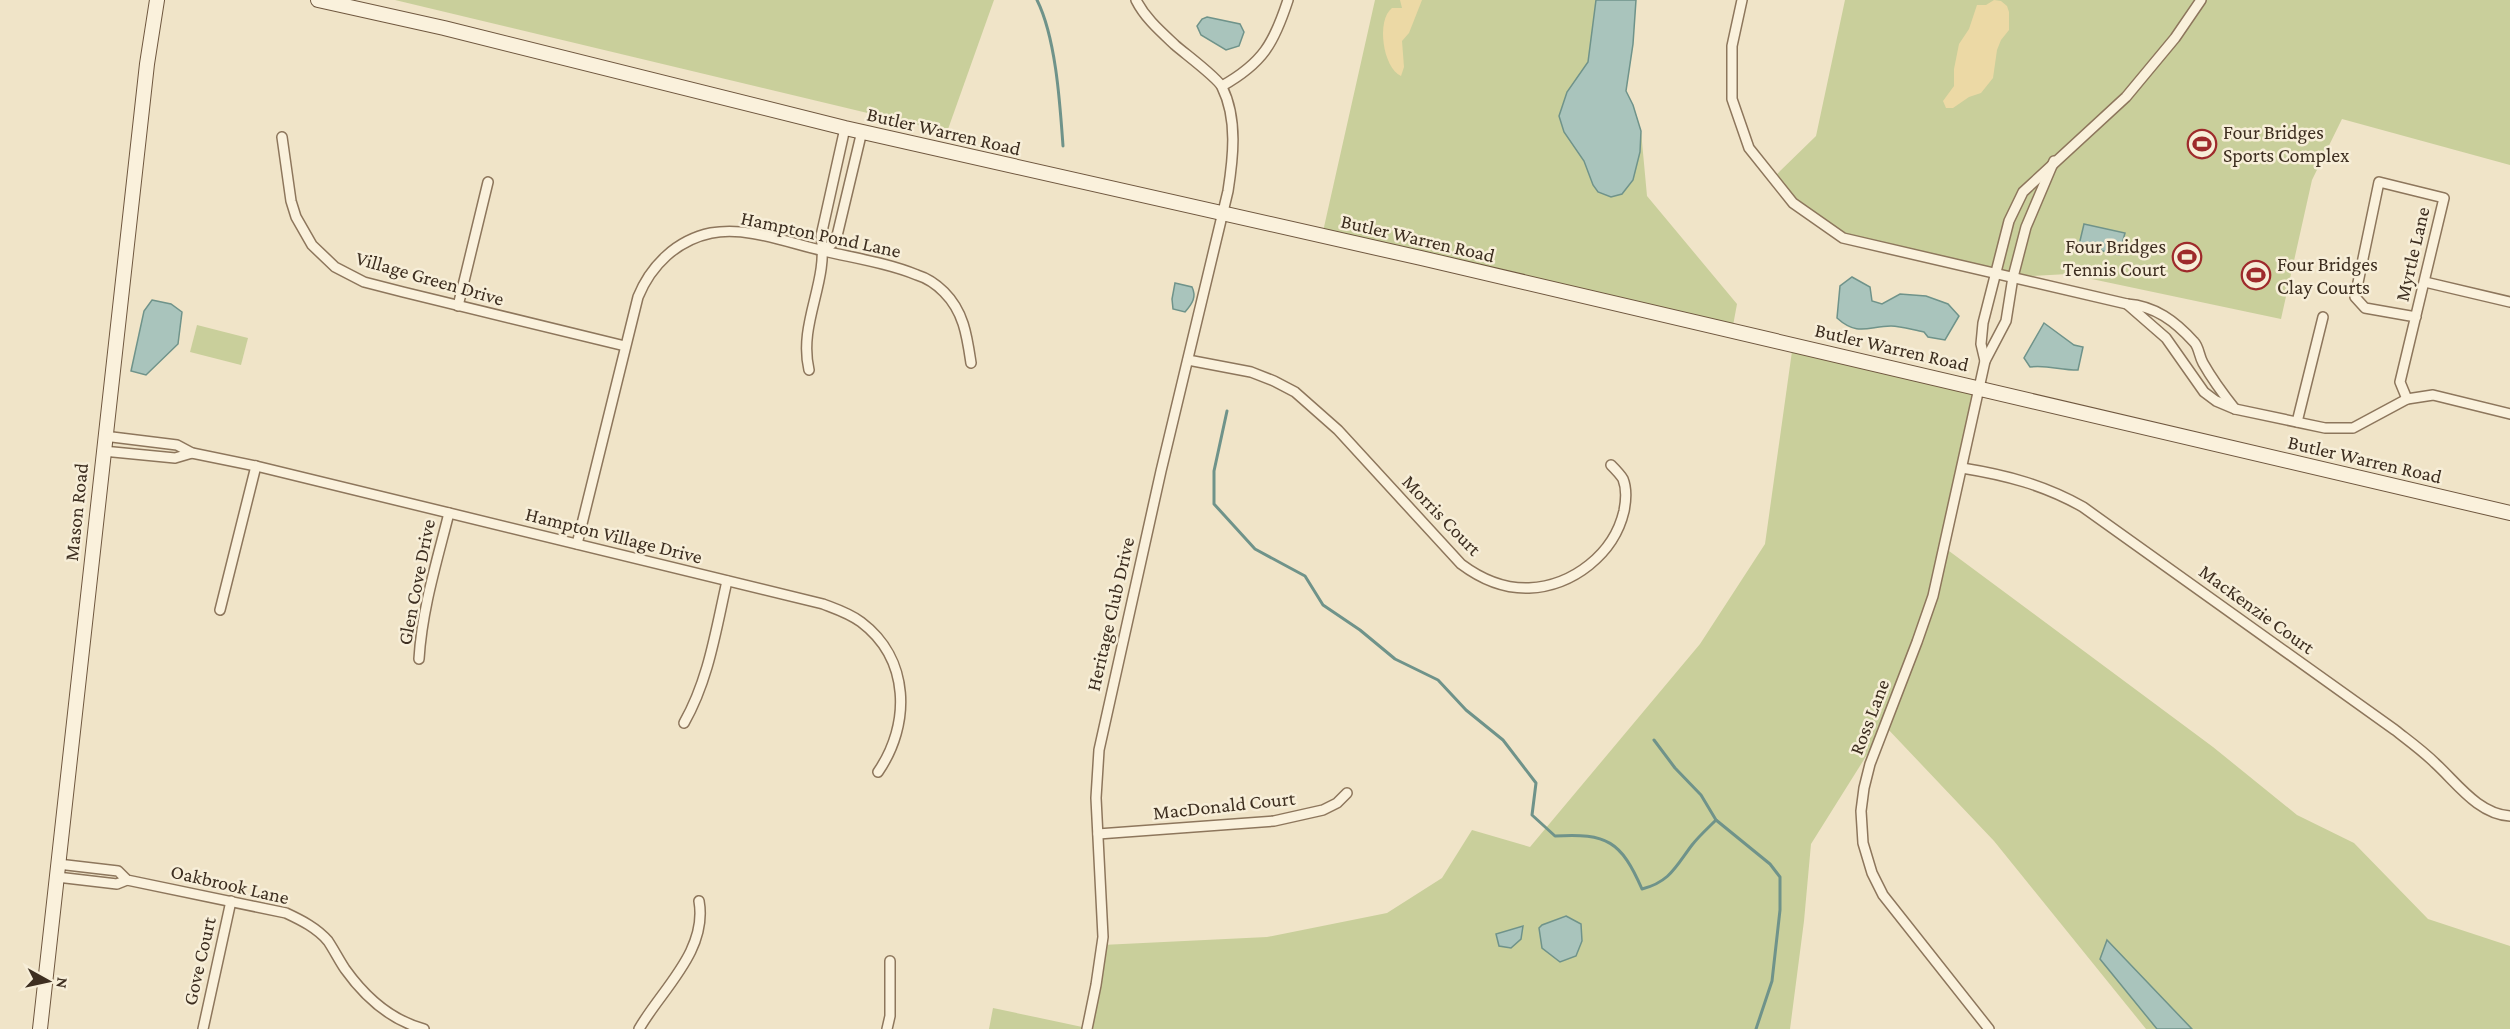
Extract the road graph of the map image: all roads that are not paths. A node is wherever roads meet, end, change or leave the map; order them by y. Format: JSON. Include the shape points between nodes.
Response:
{"nodes":[{"id":1,"x":157,"y":0,"type":"edge"},
{"id":2,"x":318,"y":0,"type":"edge"},
{"id":3,"x":1136,"y":0,"type":"edge"},
{"id":4,"x":1288,"y":0,"type":"edge"},
{"id":5,"x":1742,"y":0,"type":"edge"},
{"id":6,"x":2201,"y":0,"type":"edge"},
{"id":7,"x":1222,"y":86,"type":"junction"},
{"id":8,"x":845,"y":128,"type":"junction"},
{"id":9,"x":861,"y":131,"type":"junction"},
{"id":10,"x":282,"y":136,"type":"dead end"},
{"id":11,"x":2054,"y":162,"type":"junction"},
{"id":12,"x":488,"y":182,"type":"dead end"},
{"id":13,"x":1222,"y":214,"type":"junction"},
{"id":14,"x":824,"y":251,"type":"junction"},
{"id":15,"x":1995,"y":274,"type":"junction"},
{"id":16,"x":2013,"y":277,"type":"junction"},
{"id":17,"x":2425,"y":282,"type":"junction"},
{"id":18,"x":2510,"y":302,"type":"edge"},
{"id":19,"x":2127,"y":303,"type":"junction"},
{"id":20,"x":458,"y":306,"type":"junction"},
{"id":21,"x":2323,"y":317,"type":"dead end"},
{"id":22,"x":2416,"y":317,"type":"junction"},
{"id":23,"x":624,"y":346,"type":"junction"},
{"id":24,"x":1188,"y":360,"type":"junction"},
{"id":25,"x":1985,"y":361,"type":"junction"},
{"id":26,"x":971,"y":363,"type":"dead end"},
{"id":27,"x":809,"y":370,"type":"dead end"},
{"id":28,"x":1979,"y":387,"type":"junction"},
{"id":29,"x":2407,"y":399,"type":"junction"},
{"id":30,"x":2235,"y":409,"type":"junction"},
{"id":31,"x":2510,"y":414,"type":"edge"},
{"id":32,"x":2297,"y":422,"type":"junction"},
{"id":33,"x":104,"y":436,"type":"junction"},
{"id":34,"x":102,"y":451,"type":"junction"},
{"id":35,"x":192,"y":453,"type":"junction"},
{"id":36,"x":1611,"y":465,"type":"dead end"},
{"id":37,"x":256,"y":466,"type":"junction"},
{"id":38,"x":1962,"y":468,"type":"junction"},
{"id":39,"x":449,"y":513,"type":"junction"},
{"id":40,"x":2510,"y":513,"type":"edge"},
{"id":41,"x":577,"y":544,"type":"junction"},
{"id":42,"x":727,"y":581,"type":"junction"},
{"id":43,"x":220,"y":610,"type":"dead end"},
{"id":44,"x":419,"y":659,"type":"dead end"},
{"id":45,"x":684,"y":723,"type":"dead end"},
{"id":46,"x":879,"y":772,"type":"dead end"},
{"id":47,"x":1347,"y":793,"type":"dead end"},
{"id":48,"x":2510,"y":816,"type":"edge"},
{"id":49,"x":1098,"y":834,"type":"junction"},
{"id":50,"x":57,"y":870,"type":"junction"},
{"id":51,"x":231,"y":901,"type":"junction"},
{"id":52,"x":699,"y":901,"type":"dead end"},
{"id":53,"x":890,"y":961,"type":"dead end"},
{"id":54,"x":40,"y":1029,"type":"edge"},
{"id":55,"x":203,"y":1029,"type":"edge"},
{"id":56,"x":424,"y":1029,"type":"edge"},
{"id":57,"x":639,"y":1029,"type":"edge"},
{"id":58,"x":887,"y":1029,"type":"edge"},
{"id":59,"x":1087,"y":1029,"type":"edge"},
{"id":60,"x":1989,"y":1029,"type":"edge"}],
"edges":[{"from":1,"to":33,"type":"main road","name":"Mason Road"},
{"from":2,"to":8,"type":"main road","name":"Butler Warren Road"},
{"from":3,"to":7,"type":"street","via":[[1157,29]]},
{"from":4,"to":7,"type":"street","via":[[1280,27],[1263,55]]},
{"from":5,"to":15,"type":"street","via":[[1732,46],[1732,99],[1749,148],[1793,203],[1843,238]]},
{"from":6,"to":11,"type":"street","via":[[2126,97]]},
{"from":7,"to":13,"type":"street","name":"Heritage Club Drive","via":[[1234,154]]},
{"from":8,"to":9,"type":"main road","name":"Butler Warren Road"},
{"from":8,"to":14,"type":"street","via":[[821,236]]},
{"from":9,"to":13,"type":"main road","name":"Butler Warren Road"},
{"from":9,"to":14,"type":"street","via":[[836,240]]},
{"from":10,"to":20,"type":"street","name":"Village Green Drive","via":[[296,217],[323,257],[364,282]]},
{"from":11,"to":15,"type":"street","via":[[2023,192],[2009,221]]},
{"from":11,"to":16,"type":"street","via":[[2026,227]]},
{"from":12,"to":20,"type":"street"},
{"from":13,"to":24,"type":"street","name":"Heritage Club Drive"},
{"from":13,"to":28,"type":"main road","name":"Butler Warren Road"},
{"from":14,"to":23,"type":"street","name":"Hampton Pond Lane","via":[[735,232],[710,233],[687,242],[672,250],[649,274]]},
{"from":14,"to":26,"type":"street","name":"Hampton Pond Lane","via":[[919,275],[940,288],[961,315]]},
{"from":14,"to":27,"type":"street","via":[[807,331]]},
{"from":15,"to":16,"type":"street"},
{"from":15,"to":25,"type":"street","via":[[1981,344]]},
{"from":16,"to":19,"type":"street"},
{"from":16,"to":25,"type":"street","via":[[2006,321]]},
{"from":17,"to":18,"type":"street"},
{"from":17,"to":22,"type":"street","name":"Myrtle Lane"},
{"from":17,"to":22,"type":"street","name":"Myrtle Lane","via":[[2444,198],[2379,182],[2355,297],[2365,308]]},
{"from":19,"to":30,"type":"street","via":[[2166,338],[2204,392]]},
{"from":19,"to":30,"type":"street","via":[[2145,305],[2164,315],[2196,344],[2211,378]]},
{"from":20,"to":23,"type":"street","name":"Village Green Drive"},
{"from":21,"to":32,"type":"street"},
{"from":22,"to":29,"type":"street","name":"Myrtle Lane","via":[[2400,382]]},
{"from":23,"to":41,"type":"street","name":"Hampton Pond Lane"},
{"from":24,"to":36,"type":"street","name":"Morris Court","via":[[1251,372],[1295,392],[1338,430],[1461,564],[1504,586],[1529,588],[1561,581],[1602,553],[1616,533],[1625,501],[1622,478]]},
{"from":24,"to":49,"type":"street","name":"Heritage Club Drive","via":[[1104,718],[1097,774]]},
{"from":25,"to":28,"type":"street","name":"Ross Lane"},
{"from":28,"to":38,"type":"street","name":"Ross Lane"},
{"from":28,"to":40,"type":"main road","name":"Butler Warren Road"},
{"from":29,"to":31,"type":"street","via":[[2433,395]]},
{"from":29,"to":32,"type":"street","via":[[2353,428]]},
{"from":30,"to":32,"type":"street"},
{"from":33,"to":34,"type":"main road","name":"Mason Road"},
{"from":33,"to":35,"type":"street","name":"Hampton Village Drive","via":[[177,445]]},
{"from":34,"to":35,"type":"street","name":"Hampton Village Drive","via":[[175,458]]},
{"from":34,"to":50,"type":"main road","name":"Mason Road"},
{"from":35,"to":37,"type":"street","name":"Hampton Village Drive"},
{"from":37,"to":39,"type":"street","name":"Hampton Village Drive"},
{"from":37,"to":43,"type":"street"},
{"from":38,"to":48,"type":"street","name":"MacKenzie Court","via":[[2040,485],[2083,507],[2402,735],[2474,801],[2489,811]]},
{"from":38,"to":60,"type":"street","name":"Ross Lane","via":[[1933,596],[1870,764],[1861,827],[1864,850],[1883,895]]},
{"from":39,"to":41,"type":"street","name":"Hampton Village Drive"},
{"from":39,"to":44,"type":"street","name":"Glen Cove Drive","via":[[420,634]]},
{"from":41,"to":42,"type":"street","name":"Hampton Village Drive"},
{"from":42,"to":45,"type":"street","via":[[704,679]]},
{"from":42,"to":46,"type":"street","name":"Hampton Village Drive","via":[[846,613],[860,621],[884,646],[896,669],[902,694],[896,735]]},
{"from":47,"to":49,"type":"street","name":"MacDonald Court","via":[[1323,810],[1274,821]]},
{"from":49,"to":59,"type":"street","name":"Heritage Club Drive","via":[[1103,937]]},
{"from":50,"to":51,"type":"street","name":"Oakbrook Lane","via":[[117,884],[127,879]]},
{"from":50,"to":54,"type":"main road","name":"Mason Road"},
{"from":51,"to":55,"type":"street","name":"Gove Court"},
{"from":51,"to":56,"type":"street","name":"Oakbrook Lane","via":[[286,913],[306,923],[327,940],[375,1004],[407,1025]]},
{"from":52,"to":57,"type":"street","via":[[699,930],[671,984]]},
{"from":53,"to":58,"type":"street"}]}
